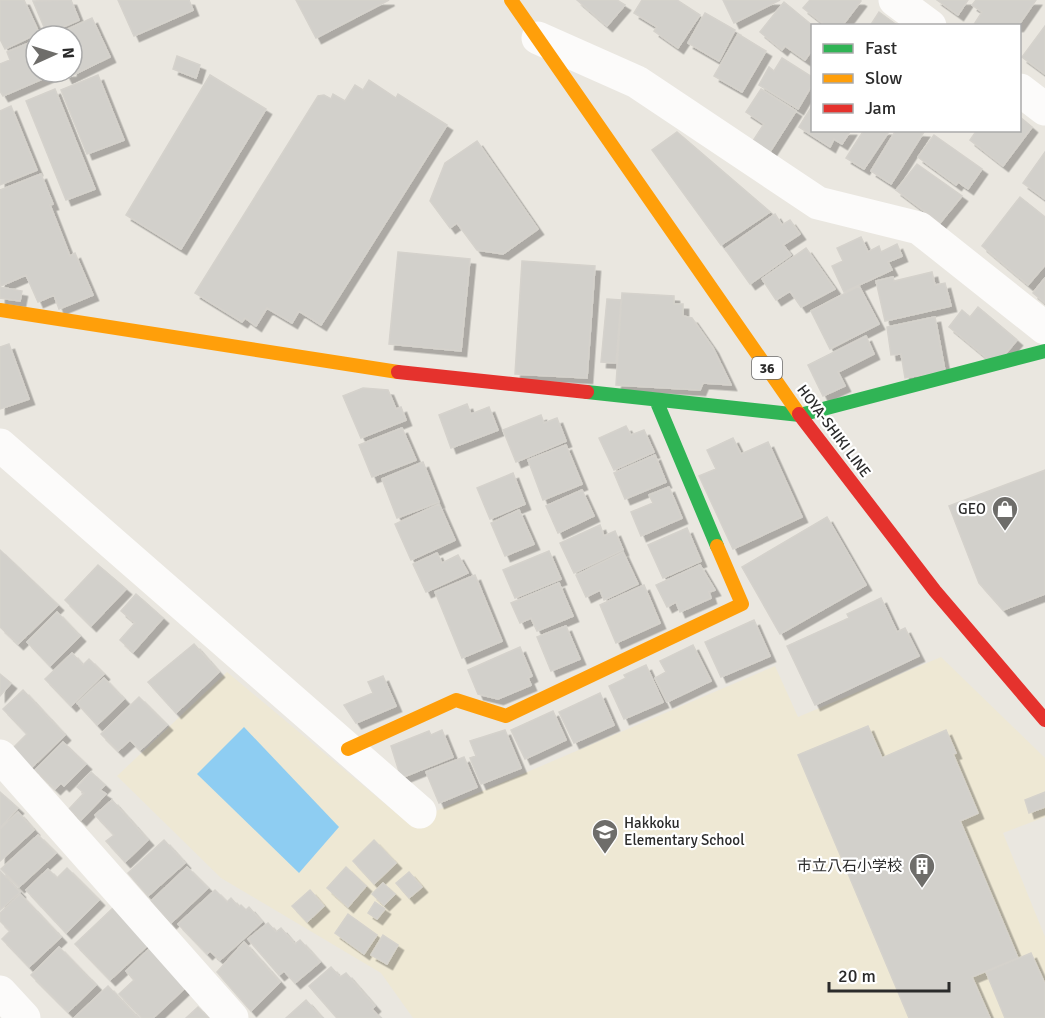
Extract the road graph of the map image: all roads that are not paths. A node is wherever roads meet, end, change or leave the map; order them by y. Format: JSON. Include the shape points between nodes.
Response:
{"nodes":[{"id":1,"x":512,"y":0,"type":"edge"},
{"id":2,"x":895,"y":0,"type":"edge"},
{"id":3,"x":927,"y":24,"type":"edge"},
{"id":4,"x":538,"y":38,"type":"junction"},
{"id":5,"x":1021,"y":91,"type":"edge"},
{"id":6,"x":1045,"y":109,"type":"edge"},
{"id":7,"x":0,"y":310,"type":"edge"},
{"id":8,"x":1045,"y":328,"type":"edge"},
{"id":9,"x":1045,"y":351,"type":"edge"},
{"id":10,"x":656,"y":400,"type":"junction"},
{"id":11,"x":800,"y":415,"type":"junction"},
{"id":12,"x":0,"y":444,"type":"edge"},
{"id":13,"x":1045,"y":720,"type":"edge"},
{"id":14,"x":348,"y":749,"type":"junction"},
{"id":15,"x":0,"y":756,"type":"edge"},
{"id":16,"x":420,"y":812,"type":"dead end"},
{"id":17,"x":0,"y":992,"type":"edge"},
{"id":18,"x":24,"y":1018,"type":"edge"},
{"id":19,"x":232,"y":1018,"type":"edge"}],
"edges":[{"from":1,"to":4,"type":"street","name":"HOYA-SHIKI LINE","number":"36"},
{"from":2,"to":3,"type":"street"},
{"from":4,"to":8,"type":"street","via":[[637,82],[818,203],[919,228]]},
{"from":4,"to":11,"type":"street","name":"HOYA-SHIKI LINE","number":"36"},
{"from":5,"to":6,"type":"street"},
{"from":7,"to":10,"type":"street","via":[[398,372]]},
{"from":9,"to":11,"type":"street"},
{"from":10,"to":11,"type":"street"},
{"from":10,"to":14,"type":"street","via":[[742,604],[506,716],[456,700]]},
{"from":11,"to":13,"type":"street","name":"HOYA-SHIKI LINE","number":"36","via":[[935,591]]},
{"from":12,"to":14,"type":"street"},
{"from":14,"to":16,"type":"street"},
{"from":15,"to":19,"type":"street"},
{"from":17,"to":18,"type":"street"}]}
